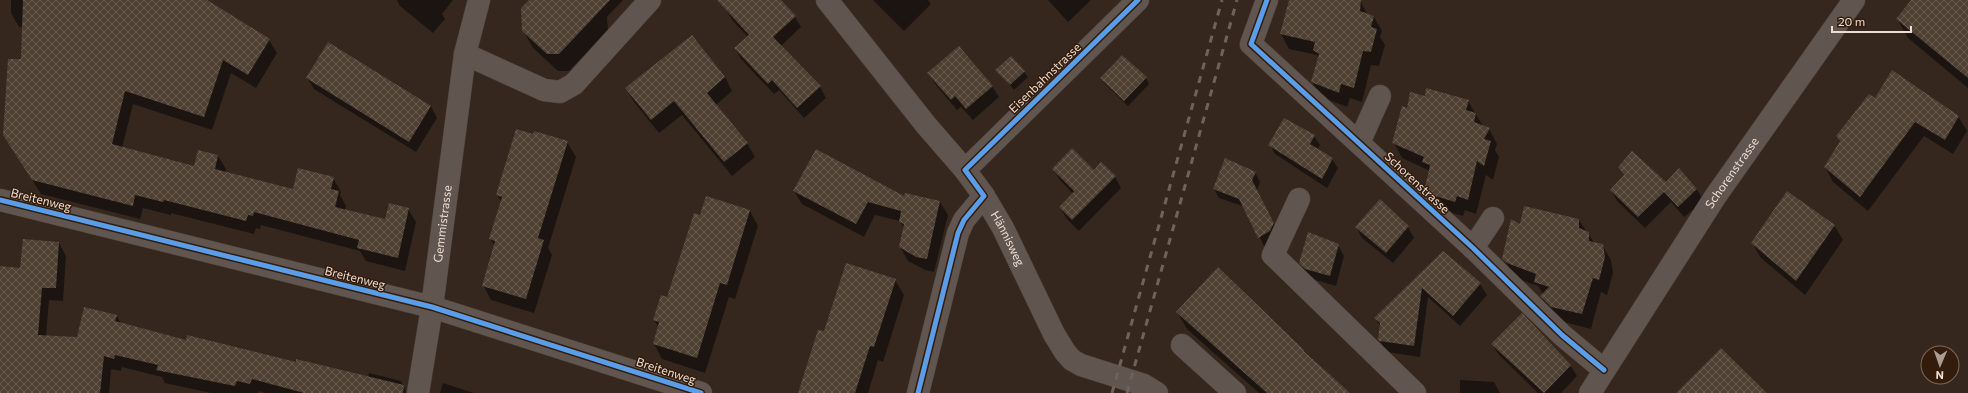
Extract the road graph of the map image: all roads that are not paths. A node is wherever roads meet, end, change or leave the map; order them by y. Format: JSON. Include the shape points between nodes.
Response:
{"nodes":[{"id":1,"x":479,"y":0,"type":"edge"},
{"id":2,"x":650,"y":0,"type":"edge"},
{"id":3,"x":827,"y":0,"type":"edge"},
{"id":4,"x":1138,"y":0,"type":"edge"},
{"id":5,"x":1268,"y":0,"type":"edge"},
{"id":6,"x":1854,"y":0,"type":"edge"},
{"id":7,"x":465,"y":54,"type":"junction"},
{"id":8,"x":1380,"y":96,"type":"dead end"},
{"id":9,"x":1359,"y":143,"type":"junction"},
{"id":10,"x":965,"y":170,"type":"junction"},
{"id":11,"x":984,"y":196,"type":"junction"},
{"id":12,"x":1299,"y":199,"type":"dead end"},
{"id":13,"x":0,"y":200,"type":"edge"},
{"id":14,"x":1493,"y":218,"type":"dead end"},
{"id":15,"x":1473,"y":248,"type":"junction"},
{"id":16,"x":432,"y":308,"type":"junction"},
{"id":17,"x":1182,"y":345,"type":"dead end"},
{"id":18,"x":1604,"y":370,"type":"junction"},
{"id":19,"x":1402,"y":389,"type":"edge"},
{"id":20,"x":418,"y":393,"type":"edge"},
{"id":21,"x":701,"y":393,"type":"edge"},
{"id":22,"x":918,"y":393,"type":"edge"},
{"id":23,"x":1157,"y":393,"type":"edge"},
{"id":24,"x":1236,"y":393,"type":"edge"},
{"id":25,"x":1590,"y":393,"type":"edge"}],
"edges":[{"from":1,"to":7,"type":"street","name":"Gemmistrasse"},
{"from":2,"to":7,"type":"street","via":[[574,84],[560,92],[544,90]]},
{"from":3,"to":10,"type":"street","name":"Hännisweg"},
{"from":4,"to":10,"type":"street","name":"Eisenbahnstrasse"},
{"from":5,"to":9,"type":"street","name":"Schorenstrasse","via":[[1251,44]]},
{"from":6,"to":18,"type":"street","name":"Schorenstrasse","via":[[1715,197]]},
{"from":7,"to":16,"type":"street","name":"Gemmistrasse"},
{"from":8,"to":9,"type":"street"},
{"from":9,"to":15,"type":"street","name":"Schorenstrasse"},
{"from":10,"to":11,"type":"street","name":"Hännisweg"},
{"from":11,"to":22,"type":"street","via":[[964,220],[958,233]]},
{"from":11,"to":23,"type":"street","name":"Hännisweg","via":[[1004,228],[1054,334],[1072,360],[1144,385]]},
{"from":12,"to":19,"type":"street","via":[[1273,255]]},
{"from":13,"to":16,"type":"street","name":"Breitenweg"},
{"from":14,"to":15,"type":"street"},
{"from":15,"to":18,"type":"street","name":"Schorenstrasse","via":[[1562,335]]},
{"from":16,"to":20,"type":"street","name":"Gemmistrasse"},
{"from":16,"to":21,"type":"street","name":"Breitenweg"},
{"from":17,"to":24,"type":"street"},
{"from":18,"to":25,"type":"street","name":"Schorenstrasse"}]}
